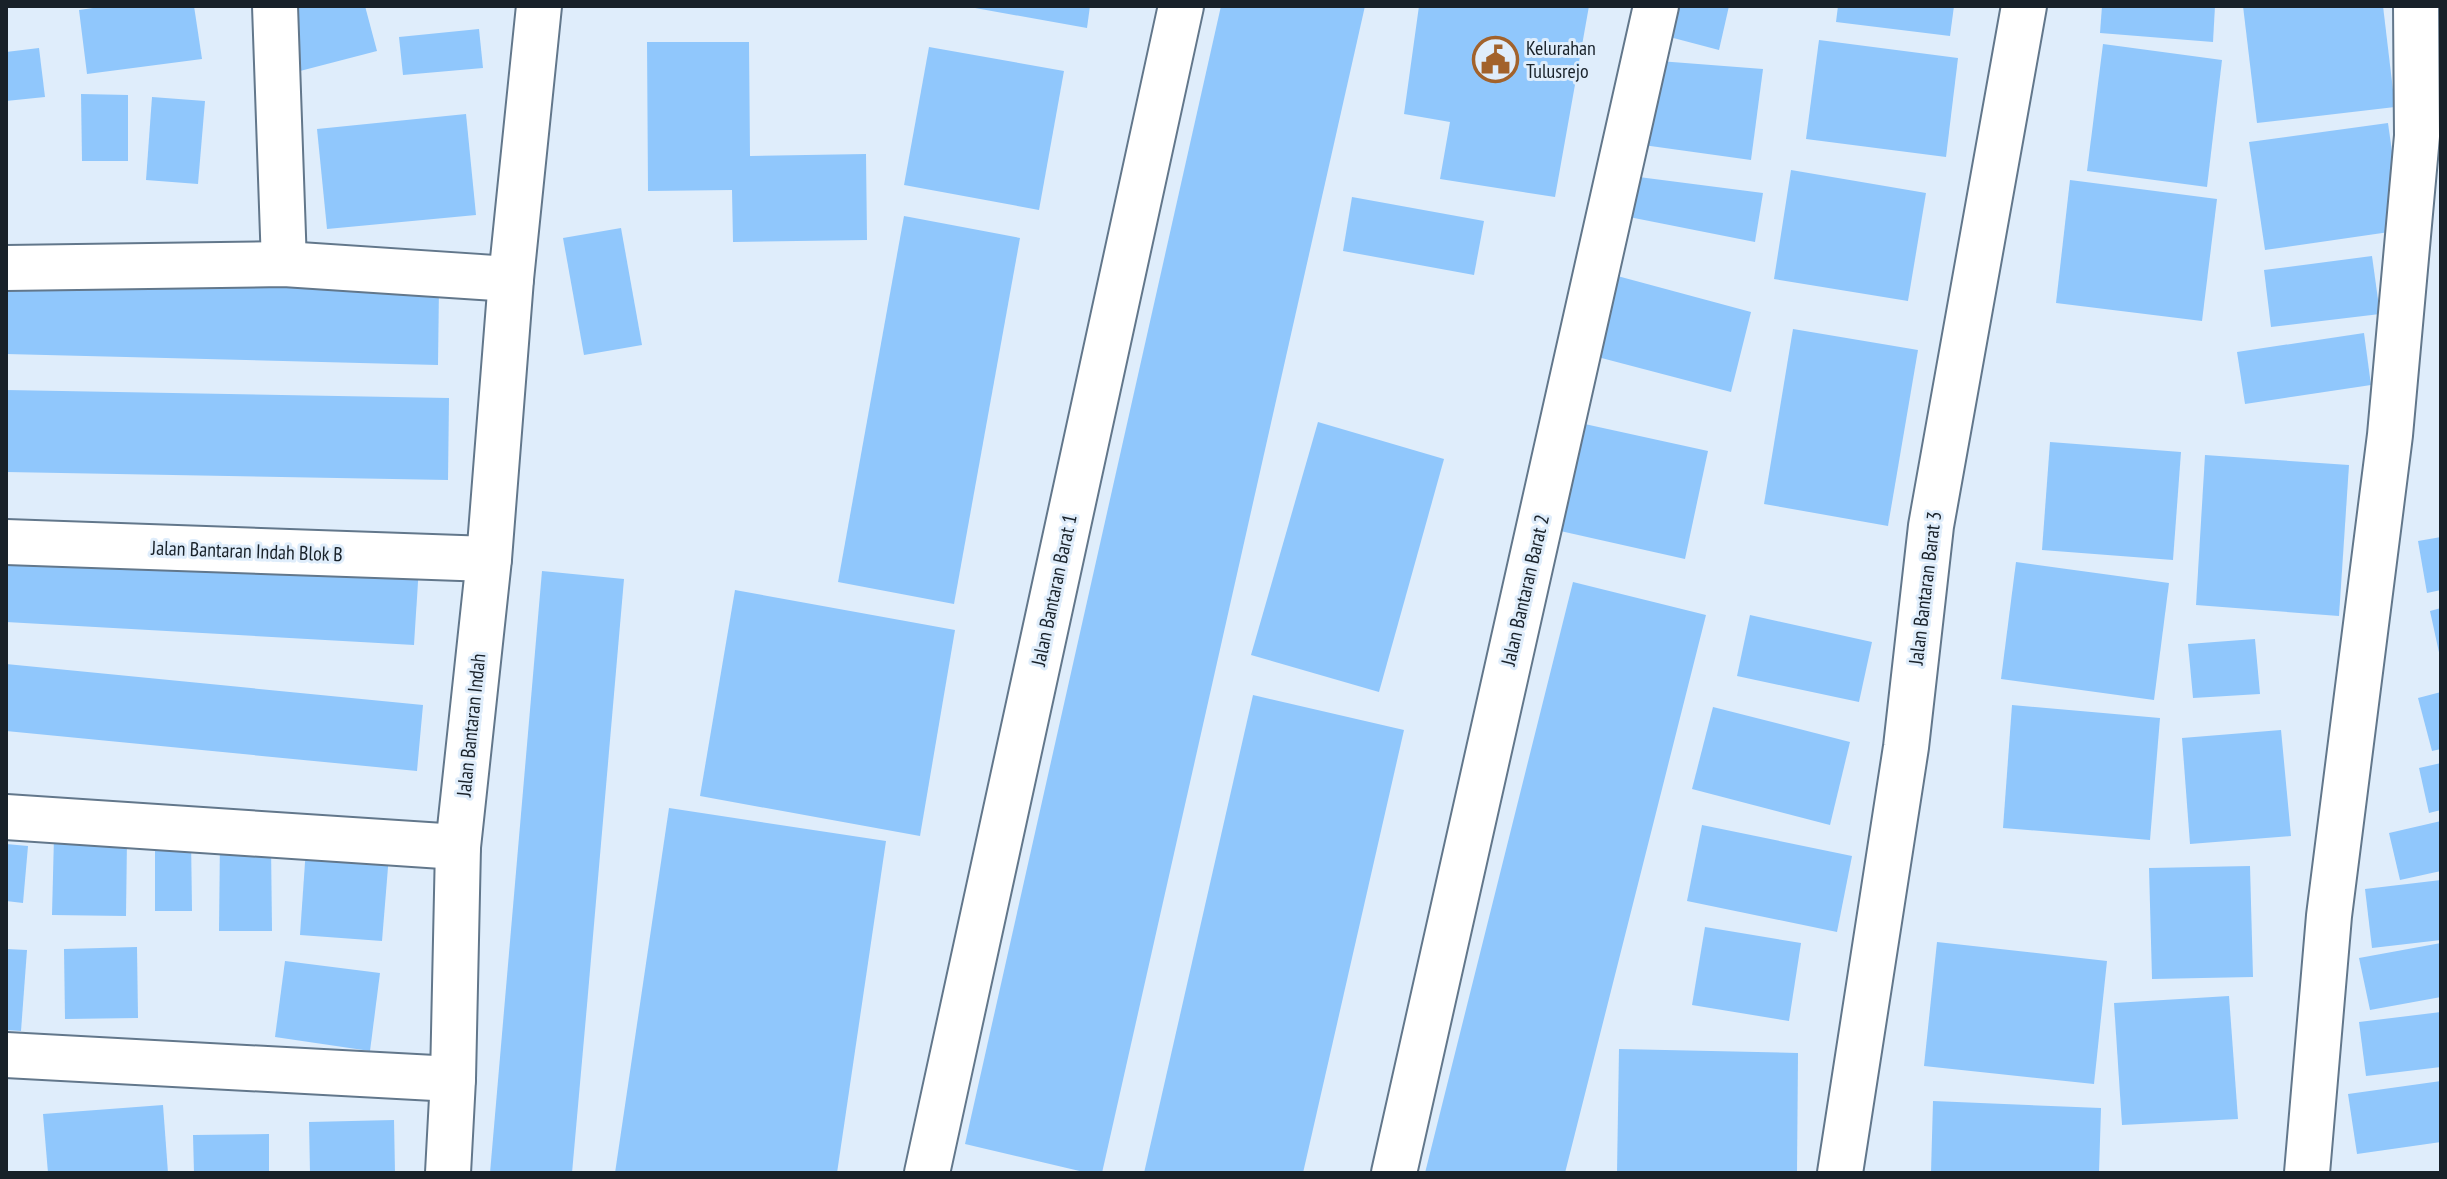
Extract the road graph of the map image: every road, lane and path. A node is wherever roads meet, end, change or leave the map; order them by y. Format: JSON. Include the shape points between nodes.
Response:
{"nodes":[{"id":1,"x":275,"y":6,"type":"edge"},
{"id":2,"x":539,"y":6,"type":"edge"},
{"id":3,"x":1181,"y":6,"type":"edge"},
{"id":4,"x":1656,"y":6,"type":"edge"},
{"id":5,"x":2024,"y":6,"type":"edge"},
{"id":6,"x":2416,"y":6,"type":"edge"},
{"id":7,"x":284,"y":264,"type":"junction"},
{"id":8,"x":6,"y":268,"type":"edge"},
{"id":9,"x":511,"y":279,"type":"junction"},
{"id":10,"x":6,"y":542,"type":"edge"},
{"id":11,"x":489,"y":559,"type":"junction"},
{"id":12,"x":6,"y":817,"type":"edge"},
{"id":13,"x":458,"y":847,"type":"junction"},
{"id":14,"x":6,"y":1055,"type":"edge"},
{"id":15,"x":453,"y":1079,"type":"junction"},
{"id":16,"x":448,"y":1173,"type":"edge"},
{"id":17,"x":927,"y":1173,"type":"edge"},
{"id":18,"x":1394,"y":1173,"type":"edge"},
{"id":19,"x":1840,"y":1173,"type":"edge"},
{"id":20,"x":2307,"y":1173,"type":"edge"}],
"edges":[{"from":1,"to":7,"type":"street"},
{"from":2,"to":9,"type":"street","name":"Jalan Bantaran Indah"},
{"from":3,"to":17,"type":"street","name":"Jalan Bantaran Barat 1"},
{"from":4,"to":18,"type":"street","name":"Jalan Bantaran Barat 2"},
{"from":5,"to":19,"type":"street","name":"Jalan Bantaran Barat 3","via":[[1931,526],[1906,747]]},
{"from":6,"to":20,"type":"street","via":[[2417,136],[2392,419],[2329,916]]},
{"from":7,"to":8,"type":"street"},
{"from":7,"to":9,"type":"street"},
{"from":9,"to":11,"type":"street","name":"Jalan Bantaran Indah"},
{"from":10,"to":11,"type":"street","name":"Jalan Bantaran Indah Blok B"},
{"from":11,"to":13,"type":"street","name":"Jalan Bantaran Indah"},
{"from":12,"to":13,"type":"street"},
{"from":13,"to":15,"type":"street","name":"Jalan Bantaran Indah"},
{"from":14,"to":15,"type":"street"},
{"from":15,"to":16,"type":"street","name":"Jalan Bantaran Indah"}]}
